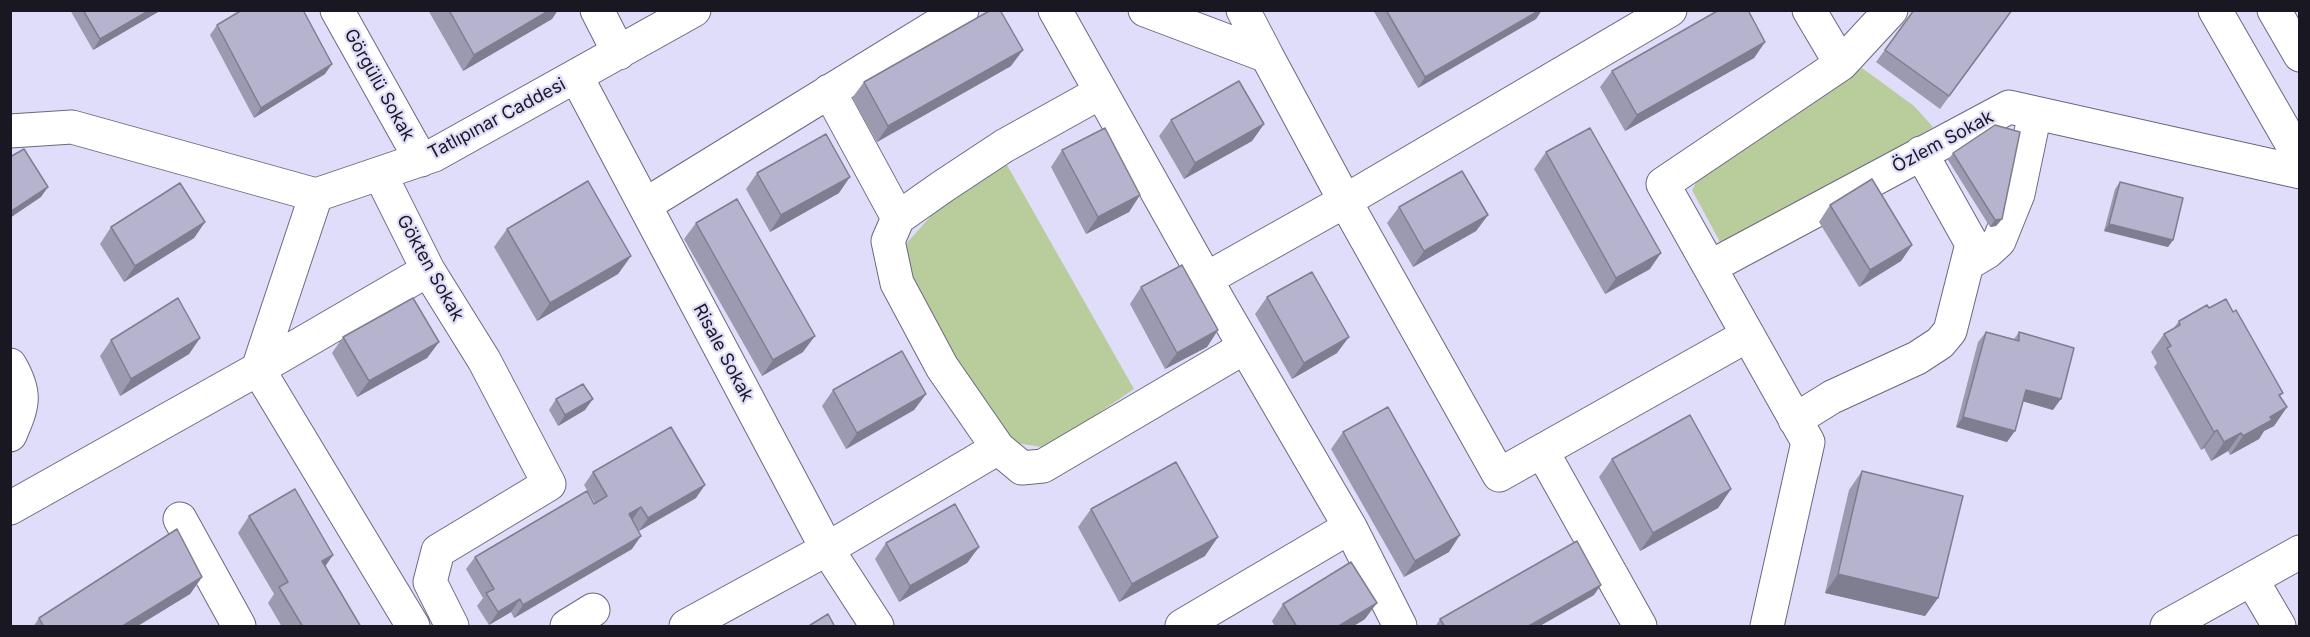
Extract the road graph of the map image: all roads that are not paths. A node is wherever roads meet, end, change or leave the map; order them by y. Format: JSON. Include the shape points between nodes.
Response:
{"nodes":[{"id":1,"x":337,"y":10,"type":"edge"},
{"id":2,"x":597,"y":10,"type":"edge"},
{"id":3,"x":694,"y":10,"type":"edge"},
{"id":4,"x":962,"y":10,"type":"edge"},
{"id":5,"x":1055,"y":10,"type":"edge"},
{"id":6,"x":1145,"y":10,"type":"edge"},
{"id":7,"x":1243,"y":10,"type":"edge"},
{"id":8,"x":1670,"y":10,"type":"edge"},
{"id":9,"x":1809,"y":10,"type":"edge"},
{"id":10,"x":1891,"y":10,"type":"edge"},
{"id":11,"x":2215,"y":10,"type":"edge"},
{"id":12,"x":2274,"y":10,"type":"edge"},
{"id":13,"x":619,"y":53,"type":"junction"},
{"id":14,"x":2300,"y":55,"type":"edge"},
{"id":15,"x":1267,"y":56,"type":"junction"},
{"id":16,"x":1841,"y":64,"type":"junction"},
{"id":17,"x":576,"y":76,"type":"junction"},
{"id":18,"x":829,"y":91,"type":"junction"},
{"id":19,"x":1101,"y":92,"type":"junction"},
{"id":20,"x":2035,"y":113,"type":"junction"},
{"id":21,"x":10,"y":130,"type":"edge"},
{"id":22,"x":1921,"y":153,"type":"junction"},
{"id":23,"x":2300,"y":158,"type":"edge"},
{"id":24,"x":421,"y":160,"type":"junction"},
{"id":25,"x":2300,"y":172,"type":"edge"},
{"id":26,"x":380,"y":174,"type":"junction"},
{"id":27,"x":316,"y":195,"type":"junction"},
{"id":28,"x":1345,"y":201,"type":"junction"},
{"id":29,"x":645,"y":205,"type":"junction"},
{"id":30,"x":898,"y":218,"type":"junction"},
{"id":31,"x":1967,"y":264,"type":"junction"},
{"id":32,"x":1710,"y":267,"type":"junction"},
{"id":33,"x":428,"y":270,"type":"junction"},
{"id":34,"x":1206,"y":279,"type":"junction"},
{"id":35,"x":1748,"y":335,"type":"junction"},
{"id":36,"x":1245,"y":347,"type":"junction"},
{"id":37,"x":10,"y":365,"type":"edge"},
{"id":38,"x":258,"y":369,"type":"junction"},
{"id":39,"x":1796,"y":420,"type":"junction"},
{"id":40,"x":10,"y":435,"type":"edge"},
{"id":41,"x":998,"y":448,"type":"junction"},
{"id":42,"x":1542,"y":451,"type":"junction"},
{"id":43,"x":10,"y":507,"type":"edge"},
{"id":44,"x":180,"y":519,"type":"dead end"},
{"id":45,"x":1350,"y":527,"type":"junction"},
{"id":46,"x":827,"y":549,"type":"junction"},
{"id":47,"x":2300,"y":552,"type":"edge"},
{"id":48,"x":2252,"y":580,"type":"junction"},
{"id":49,"x":1196,"y":623,"type":"edge"},
{"id":50,"x":239,"y":627,"type":"edge"},
{"id":51,"x":413,"y":627,"type":"edge"},
{"id":52,"x":452,"y":627,"type":"edge"},
{"id":53,"x":686,"y":627,"type":"edge"},
{"id":54,"x":877,"y":627,"type":"edge"},
{"id":55,"x":1400,"y":627,"type":"edge"},
{"id":56,"x":1640,"y":627,"type":"edge"},
{"id":57,"x":1767,"y":627,"type":"edge"},
{"id":58,"x":2167,"y":627,"type":"edge"},
{"id":59,"x":2279,"y":627,"type":"edge"}],
"edges":[{"from":1,"to":24,"type":"street","name":"Görgülü Sokak"},
{"from":2,"to":13,"type":"street"},
{"from":3,"to":13,"type":"street","name":"Tatlıpınar Caddesi"},
{"from":4,"to":18,"type":"street"},
{"from":5,"to":19,"type":"street"},
{"from":6,"to":15,"type":"street"},
{"from":7,"to":15,"type":"street"},
{"from":8,"to":28,"type":"street"},
{"from":9,"to":16,"type":"street"},
{"from":10,"to":16,"type":"street"},
{"from":11,"to":23,"type":"street"},
{"from":12,"to":14,"type":"street"},
{"from":13,"to":17,"type":"street","name":"Tatlıpınar Caddesi"},
{"from":15,"to":28,"type":"street"},
{"from":16,"to":32,"type":"street","via":[[1663,184]]},
{"from":17,"to":24,"type":"street","name":"Tatlıpınar Caddesi"},
{"from":17,"to":29,"type":"street","name":"Risale Sokak"},
{"from":18,"to":29,"type":"street"},
{"from":18,"to":30,"type":"street"},
{"from":19,"to":30,"type":"street","via":[[1004,146]]},
{"from":19,"to":34,"type":"street"},
{"from":20,"to":22,"type":"street","name":"Özlem Sokak","via":[[2009,107]]},
{"from":20,"to":25,"type":"street","name":"Özlem Sokak"},
{"from":20,"to":31,"type":"street","via":[[2018,194],[1999,241]]},
{"from":21,"to":27,"type":"street","via":[[72,127]]},
{"from":22,"to":31,"type":"street","via":[[1972,244]]},
{"from":22,"to":32,"type":"street","name":"Özlem Sokak"},
{"from":24,"to":26,"type":"street","name":"Tatlıpınar Caddesi"},
{"from":26,"to":27,"type":"street","name":"Tatlıpınar Caddesi"},
{"from":26,"to":33,"type":"street","name":"Gökten Sokak"},
{"from":27,"to":38,"type":"street"},
{"from":28,"to":34,"type":"street"},
{"from":28,"to":42,"type":"street","via":[[1499,475]]},
{"from":29,"to":46,"type":"street","name":"Risale Sokak"},
{"from":30,"to":41,"type":"street","via":[[888,241],[897,283],[942,367]]},
{"from":31,"to":39,"type":"street","via":[[1950,331],[1940,343],[1917,358],[1832,397]]},
{"from":32,"to":35,"type":"street"},
{"from":33,"to":38,"type":"street"},
{"from":33,"to":52,"type":"street","name":"Gökten Sokak","via":[[484,360],[549,484],[438,551],[430,582]]},
{"from":34,"to":36,"type":"street"},
{"from":35,"to":39,"type":"street"},
{"from":35,"to":42,"type":"street"},
{"from":36,"to":41,"type":"street","via":[[1043,466],[1022,468]]},
{"from":36,"to":45,"type":"street"},
{"from":37,"to":40,"type":"street","via":[[22,386],[20,413]]},
{"from":38,"to":43,"type":"street"},
{"from":38,"to":51,"type":"street"},
{"from":39,"to":57,"type":"street","via":[[1808,442]]},
{"from":41,"to":46,"type":"street"},
{"from":42,"to":56,"type":"street"},
{"from":44,"to":50,"type":"street"},
{"from":45,"to":49,"type":"street"},
{"from":45,"to":55,"type":"street"},
{"from":46,"to":53,"type":"street"},
{"from":46,"to":54,"type":"street","name":"Risale Sokak"},
{"from":47,"to":48,"type":"street"},
{"from":48,"to":58,"type":"street"},
{"from":48,"to":59,"type":"street"}]}
